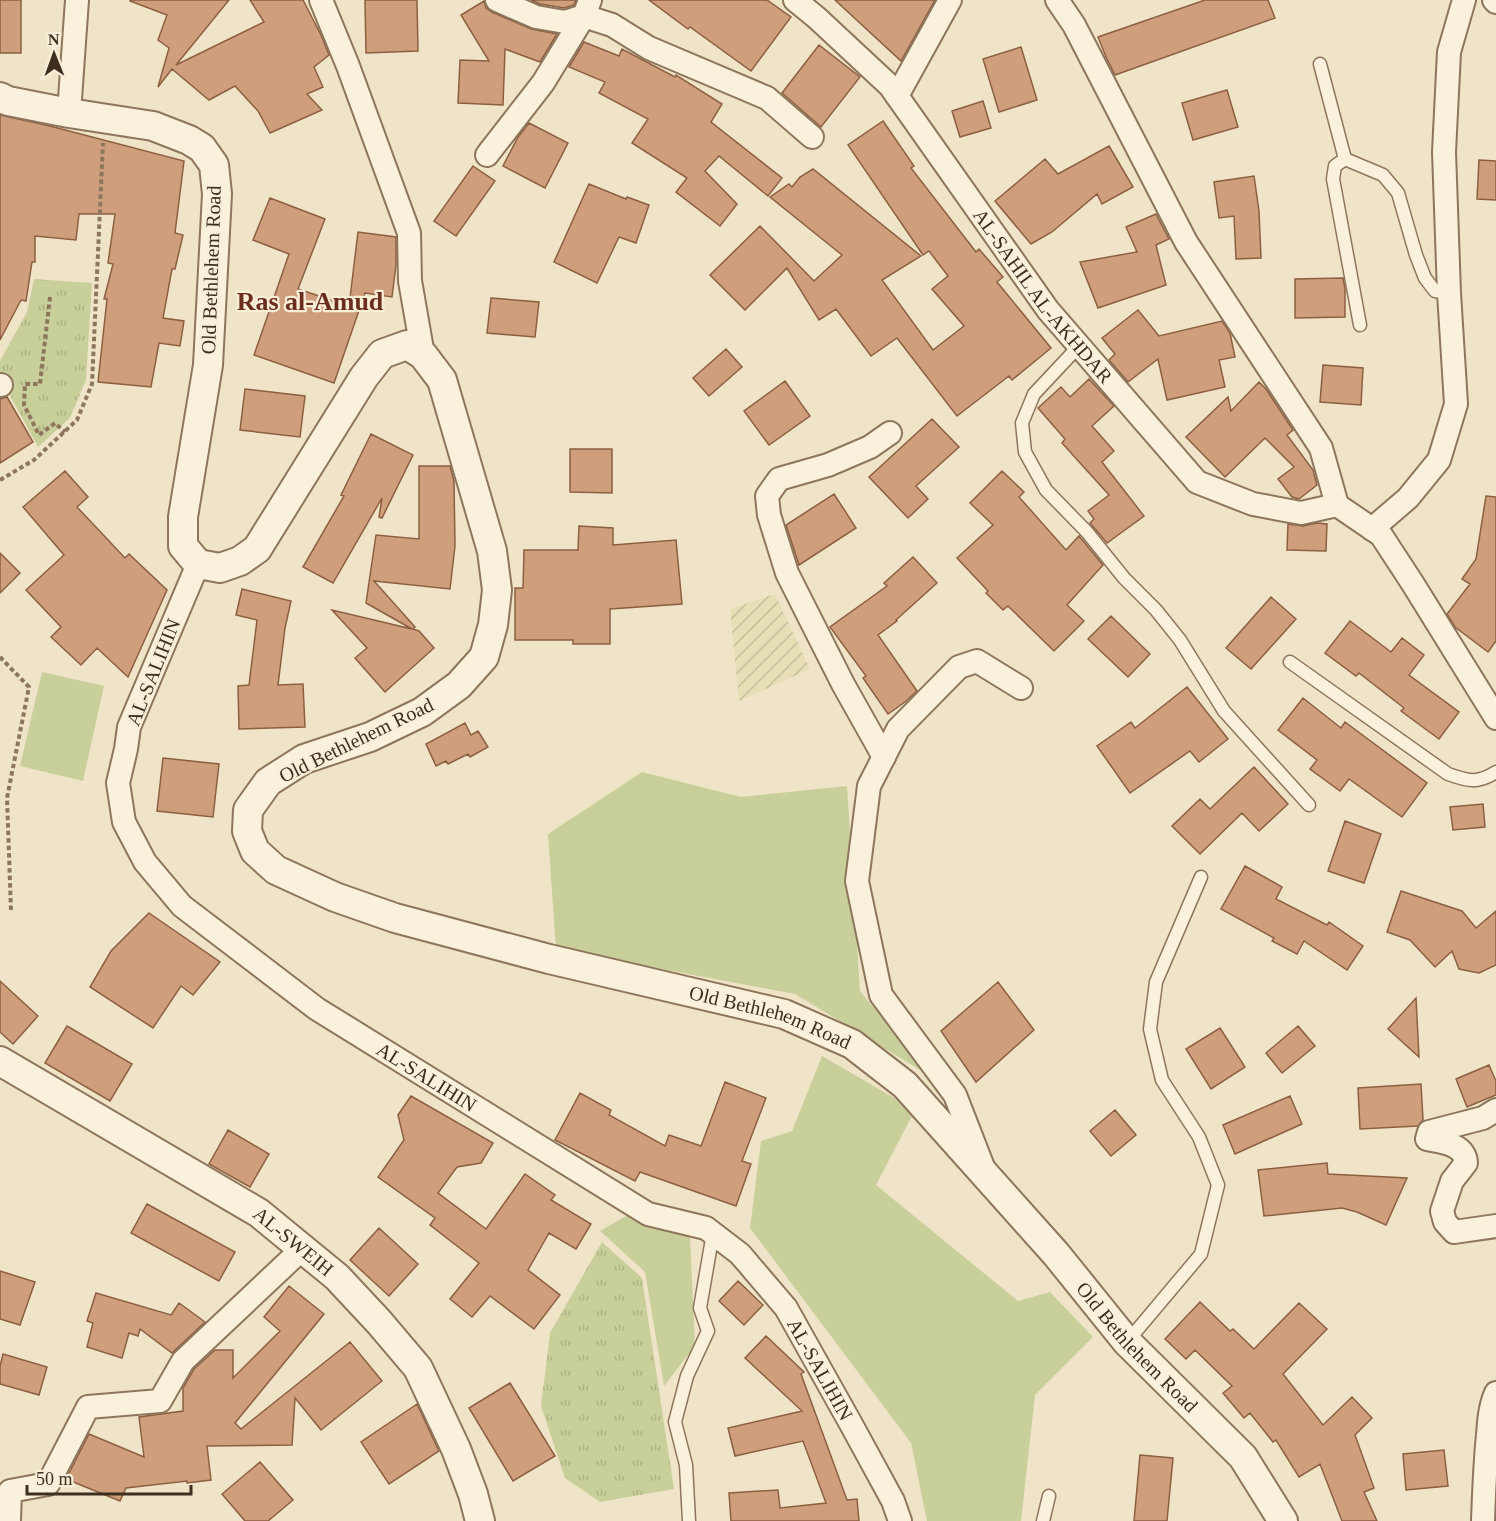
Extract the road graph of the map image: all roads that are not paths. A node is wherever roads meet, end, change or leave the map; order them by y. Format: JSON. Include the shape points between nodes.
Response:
{"nodes":[{"id":1,"x":77,"y":0,"type":"edge"},
{"id":2,"x":321,"y":0,"type":"edge"},
{"id":3,"x":497,"y":0,"type":"edge"},
{"id":4,"x":795,"y":0,"type":"edge"},
{"id":5,"x":950,"y":0,"type":"edge"},
{"id":6,"x":1058,"y":0,"type":"edge"},
{"id":7,"x":1464,"y":0,"type":"edge"},
{"id":8,"x":587,"y":8,"type":"edge"},
{"id":9,"x":1320,"y":64,"type":"dead end"},
{"id":10,"x":897,"y":96,"type":"junction"},
{"id":11,"x":0,"y":97,"type":"edge"},
{"id":12,"x":69,"y":112,"type":"junction"},
{"id":13,"x":812,"y":137,"type":"dead end"},
{"id":14,"x":488,"y":155,"type":"dead end"},
{"id":15,"x":1345,"y":159,"type":"junction"},
{"id":16,"x":1449,"y":293,"type":"junction"},
{"id":17,"x":1360,"y":325,"type":"dead end"},
{"id":18,"x":1079,"y":346,"type":"junction"},
{"id":19,"x":423,"y":355,"type":"junction"},
{"id":20,"x":890,"y":433,"type":"dead end"},
{"id":21,"x":1337,"y":506,"type":"junction"},
{"id":22,"x":1372,"y":529,"type":"junction"},
{"id":23,"x":198,"y":564,"type":"junction"},
{"id":24,"x":1290,"y":662,"type":"dead end"},
{"id":25,"x":1021,"y":688,"type":"dead end"},
{"id":26,"x":1496,"y":718,"type":"edge"},
{"id":27,"x":884,"y":757,"type":"junction"},
{"id":28,"x":1496,"y":772,"type":"edge"},
{"id":29,"x":1310,"y":805,"type":"dead end"},
{"id":30,"x":1201,"y":877,"type":"dead end"},
{"id":31,"x":0,"y":1061,"type":"edge"},
{"id":32,"x":1496,"y":1110,"type":"edge"},
{"id":33,"x":986,"y":1176,"type":"junction"},
{"id":34,"x":1496,"y":1226,"type":"edge"},
{"id":35,"x":713,"y":1233,"type":"junction"},
{"id":36,"x":302,"y":1249,"type":"junction"},
{"id":37,"x":1127,"y":1342,"type":"junction"},
{"id":38,"x":1496,"y":1393,"type":"edge"},
{"id":39,"x":1049,"y":1496,"type":"dead end"},
{"id":40,"x":9,"y":1521,"type":"edge"},
{"id":41,"x":480,"y":1521,"type":"edge"},
{"id":42,"x":689,"y":1521,"type":"edge"},
{"id":43,"x":900,"y":1521,"type":"edge"},
{"id":44,"x":1043,"y":1521,"type":"edge"},
{"id":45,"x":1283,"y":1521,"type":"edge"},
{"id":46,"x":1483,"y":1521,"type":"edge"}],
"edges":[{"from":1,"to":12,"type":"street"},
{"from":2,"to":19,"type":"street","via":[[409,233],[410,281]]},
{"from":3,"to":8,"type":"street","via":[[536,17],[565,22]]},
{"from":4,"to":10,"type":"street","name":"AL-SAHIL AL-AKHDAR"},
{"from":5,"to":10,"type":"street"},
{"from":6,"to":21,"type":"street","via":[[1186,242],[1321,448]]},
{"from":7,"to":16,"type":"street","via":[[1449,52],[1444,152]]},
{"from":8,"to":13,"type":"street","via":[[649,48],[767,98]]},
{"from":8,"to":14,"type":"street","via":[[543,83]]},
{"from":9,"to":15,"type":"lane"},
{"from":10,"to":18,"type":"street","name":"AL-SAHIL AL-AKHDAR","via":[[1048,310]]},
{"from":11,"to":12,"type":"street","name":"Old Bethlehem Road"},
{"from":12,"to":23,"type":"street","name":"Old Bethlehem Road","via":[[153,126],[202,148],[214,165],[217,194],[208,365],[183,517],[183,546]]},
{"from":15,"to":16,"type":"lane","via":[[1383,175],[1398,193],[1425,278],[1435,291]]},
{"from":15,"to":17,"type":"lane","via":[[1335,166],[1333,179]]},
{"from":16,"to":22,"type":"street","via":[[1456,404],[1439,460],[1408,498]]},
{"from":18,"to":21,"type":"street","name":"AL-SAHIL AL-AKHDAR","via":[[1197,482],[1253,504],[1301,513]]},
{"from":18,"to":29,"type":"lane","via":[[1034,394],[1022,423],[1025,452],[1046,490],[1180,640],[1224,711]]},
{"from":19,"to":23,"type":"street","via":[[407,345],[382,354],[257,549],[220,568]]},
{"from":19,"to":33,"type":"street","name":"Old Bethlehem Road","via":[[442,380],[492,551],[497,590],[484,657],[459,685],[422,712],[370,737],[304,759],[268,782],[248,810],[247,831],[255,851],[276,870],[395,918],[784,1014],[803,1022],[852,1044],[905,1085]]},
{"from":20,"to":27,"type":"street","via":[[860,452],[779,479],[766,496],[788,573]]},
{"from":21,"to":22,"type":"street"},
{"from":22,"to":26,"type":"street","via":[[1381,535]]},
{"from":23,"to":35,"type":"street","name":"AL-SALIHIN","via":[[129,727],[118,783],[124,822],[146,862],[182,906],[317,1009],[648,1214]]},
{"from":24,"to":28,"type":"lane","via":[[1448,774],[1469,781]]},
{"from":25,"to":27,"type":"street","via":[[977,661],[959,667],[898,729]]},
{"from":27,"to":33,"type":"street","via":[[869,786],[857,881],[881,995],[955,1095]]},
{"from":30,"to":37,"type":"lane","via":[[1156,982],[1150,1029],[1162,1080],[1199,1137],[1218,1185],[1201,1254]]},
{"from":31,"to":36,"type":"street","name":"AL-SWEIH","via":[[259,1213]]},
{"from":32,"to":34,"type":"street","via":[[1483,1118],[1429,1132],[1427,1139],[1446,1142],[1466,1156],[1442,1211],[1445,1222],[1454,1232]]},
{"from":33,"to":37,"type":"street","name":"Old Bethlehem Road"},
{"from":35,"to":42,"type":"lane","via":[[700,1308],[708,1331],[687,1376],[675,1422],[686,1465]]},
{"from":35,"to":43,"type":"street","name":"AL-SALIHIN","via":[[740,1254],[786,1308]]},
{"from":36,"to":40,"type":"street","via":[[183,1361],[160,1401],[88,1407],[48,1484],[10,1491]]},
{"from":36,"to":41,"type":"street","name":"AL-SWEIH","via":[[337,1277],[418,1368],[474,1494]]},
{"from":37,"to":45,"type":"street","name":"Old Bethlehem Road","via":[[1243,1457]]},
{"from":38,"to":46,"type":"street","via":[[1490,1413]]},
{"from":39,"to":44,"type":"lane"}]}
